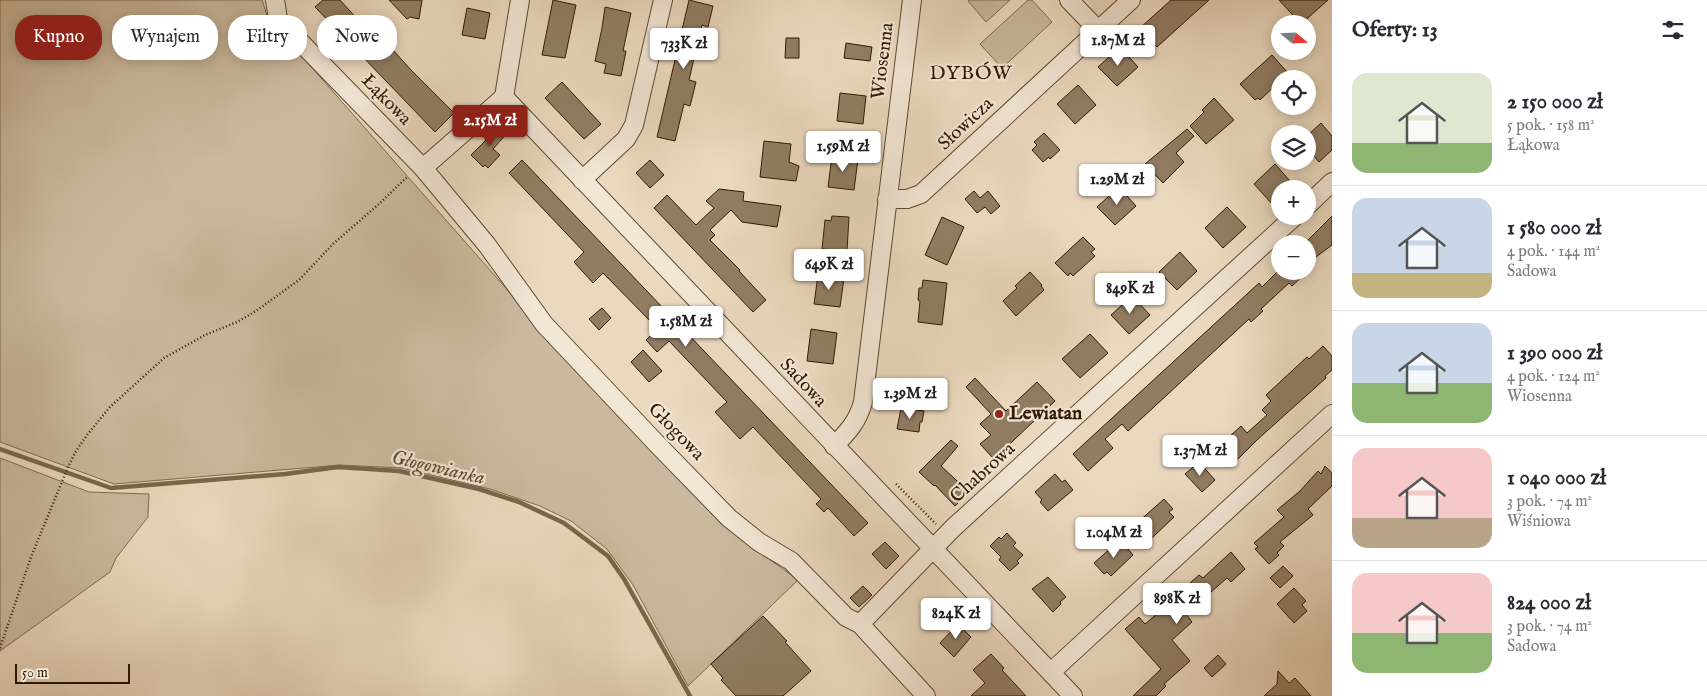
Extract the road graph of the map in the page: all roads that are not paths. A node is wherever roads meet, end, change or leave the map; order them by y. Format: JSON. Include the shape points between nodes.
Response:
{"nodes":[{"id":1,"x":275,"y":0,"type":"edge"},
{"id":2,"x":520,"y":0,"type":"edge"},
{"id":3,"x":663,"y":0,"type":"edge"},
{"id":4,"x":912,"y":0,"type":"edge"},
{"id":5,"x":1069,"y":0,"type":"edge"},
{"id":6,"x":1131,"y":0,"type":"edge"},
{"id":7,"x":1098,"y":30,"type":"junction"},
{"id":8,"x":504,"y":97,"type":"junction"},
{"id":9,"x":423,"y":168,"type":"junction"},
{"id":10,"x":582,"y":180,"type":"junction"},
{"id":11,"x":1332,"y":182,"type":"edge"},
{"id":12,"x":1316,"y":197,"type":"edge"},
{"id":13,"x":887,"y":199,"type":"junction"},
{"id":14,"x":1285,"y":225,"type":"edge"},
{"id":15,"x":1332,"y":414,"type":"edge"},
{"id":16,"x":834,"y":446,"type":"junction"},
{"id":17,"x":932,"y":549,"type":"junction"},
{"id":18,"x":860,"y":624,"type":"junction"},
{"id":19,"x":1051,"y":672,"type":"junction"},
{"id":20,"x":926,"y":696,"type":"edge"},
{"id":21,"x":1073,"y":696,"type":"edge"}],
"edges":[{"from":1,"to":9,"type":"street","name":"Łąkowa","via":[[278,19]]},
{"from":2,"to":8,"type":"street"},
{"from":3,"to":10,"type":"street","via":[[634,125],[626,139]]},
{"from":4,"to":13,"type":"street","name":"Wiosenna"},
{"from":5,"to":7,"type":"street"},
{"from":6,"to":7,"type":"street","name":"Słowicza"},
{"from":7,"to":13,"type":"street","name":"Słowicza","via":[[921,194],[907,199]]},
{"from":8,"to":9,"type":"street"},
{"from":8,"to":10,"type":"street","name":"Sadowa"},
{"from":9,"to":18,"type":"street","name":"Głogowa","via":[[487,245],[544,324],[657,444],[729,518],[759,542],[791,561],[846,617]]},
{"from":10,"to":16,"type":"street","name":"Sadowa"},
{"from":11,"to":12,"type":"street"},
{"from":13,"to":16,"type":"street","name":"Wiosenna","via":[[863,402],[859,416]]},
{"from":14,"to":17,"type":"street","name":"Chabrowa"},
{"from":15,"to":19,"type":"street"},
{"from":16,"to":17,"type":"street","name":"Sadowa"},
{"from":17,"to":18,"type":"street","name":"Chabrowa"},
{"from":17,"to":19,"type":"street","name":"Sadowa"},
{"from":18,"to":20,"type":"street","name":"Głogowa"},
{"from":19,"to":21,"type":"street","name":"Sadowa"}]}
